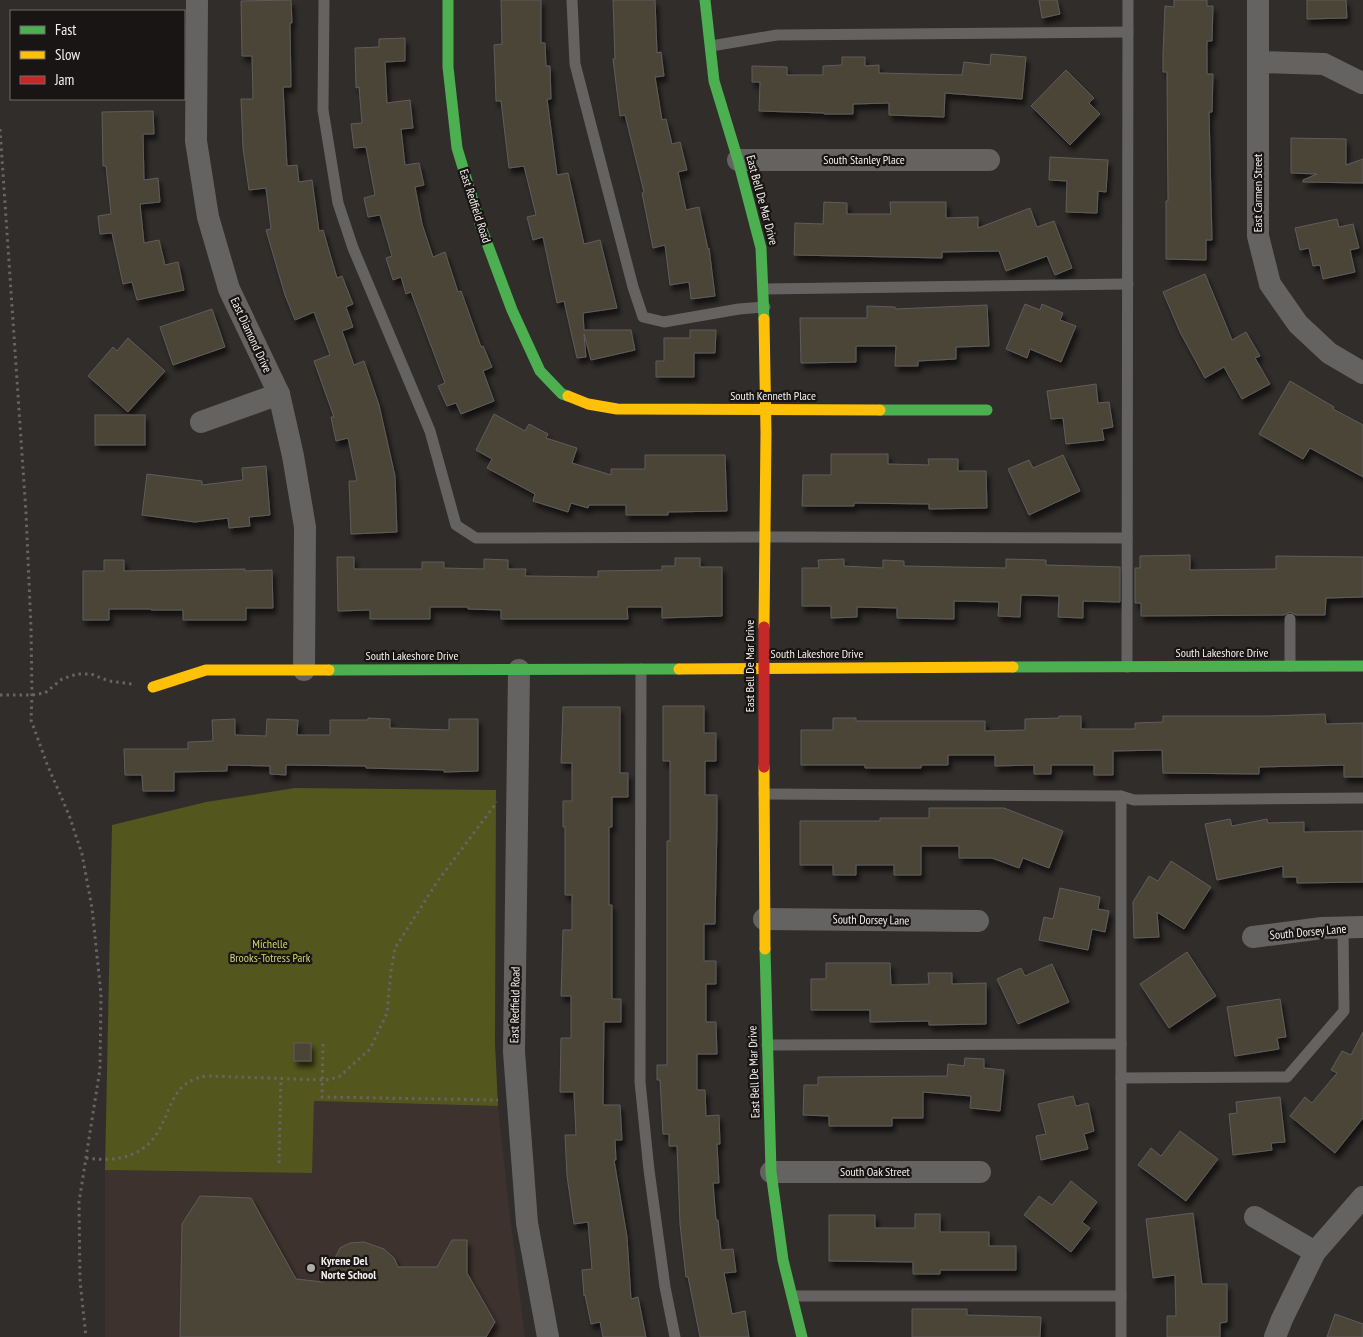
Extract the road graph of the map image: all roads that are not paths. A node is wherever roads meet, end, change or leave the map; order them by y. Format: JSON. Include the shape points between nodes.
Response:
{"nodes":[{"id":1,"x":197,"y":0,"type":"edge"},
{"id":2,"x":324,"y":0,"type":"edge"},
{"id":3,"x":448,"y":0,"type":"edge"},
{"id":4,"x":572,"y":0,"type":"edge"},
{"id":5,"x":705,"y":0,"type":"edge"},
{"id":6,"x":1128,"y":0,"type":"edge"},
{"id":7,"x":1258,"y":0,"type":"edge"},
{"id":8,"x":1128,"y":32,"type":"junction"},
{"id":9,"x":710,"y":46,"type":"junction"},
{"id":10,"x":1258,"y":62,"type":"junction"},
{"id":11,"x":1362,"y":83,"type":"edge"},
{"id":12,"x":738,"y":160,"type":"junction"},
{"id":13,"x":990,"y":160,"type":"dead end"},
{"id":14,"x":1128,"y":284,"type":"junction"},
{"id":15,"x":764,"y":288,"type":"junction"},
{"id":16,"x":766,"y":307,"type":"junction"},
{"id":17,"x":1363,"y":373,"type":"edge"},
{"id":18,"x":279,"y":394,"type":"junction"},
{"id":19,"x":562,"y":394,"type":"joint"},
{"id":20,"x":766,"y":410,"type":"junction"},
{"id":21,"x":987,"y":410,"type":"dead end"},
{"id":22,"x":201,"y":422,"type":"dead end"},
{"id":23,"x":765,"y":536,"type":"junction"},
{"id":24,"x":1127,"y":538,"type":"junction"},
{"id":25,"x":1290,"y":619,"type":"dead end"},
{"id":26,"x":1290,"y":666,"type":"junction"},
{"id":27,"x":1363,"y":666,"type":"edge"},
{"id":28,"x":1127,"y":667,"type":"junction"},
{"id":29,"x":764,"y":668,"type":"junction"},
{"id":30,"x":641,"y":669,"type":"junction"},
{"id":31,"x":304,"y":670,"type":"junction"},
{"id":32,"x":519,"y":670,"type":"junction"},
{"id":33,"x":153,"y":687,"type":"road end"},
{"id":34,"x":764,"y":794,"type":"junction"},
{"id":35,"x":1121,"y":796,"type":"junction"},
{"id":36,"x":1363,"y":798,"type":"edge"},
{"id":37,"x":764,"y":918,"type":"junction"},
{"id":38,"x":978,"y":921,"type":"dead end"},
{"id":39,"x":1353,"y":928,"type":"edge"},
{"id":40,"x":1253,"y":937,"type":"dead end"},
{"id":41,"x":1121,"y":1044,"type":"junction"},
{"id":42,"x":767,"y":1045,"type":"junction"},
{"id":43,"x":1121,"y":1078,"type":"junction"},
{"id":44,"x":771,"y":1172,"type":"junction"},
{"id":45,"x":980,"y":1172,"type":"dead end"},
{"id":46,"x":1363,"y":1197,"type":"edge"},
{"id":47,"x":1256,"y":1217,"type":"dead end"},
{"id":48,"x":1315,"y":1252,"type":"junction"},
{"id":49,"x":792,"y":1296,"type":"junction"},
{"id":50,"x":1121,"y":1296,"type":"junction"},
{"id":51,"x":548,"y":1337,"type":"edge"},
{"id":52,"x":675,"y":1337,"type":"edge"},
{"id":53,"x":802,"y":1337,"type":"edge"},
{"id":54,"x":1121,"y":1337,"type":"edge"},
{"id":55,"x":1275,"y":1337,"type":"edge"}],
"edges":[{"from":1,"to":18,"type":"street","name":"East Diamond Drive","via":[[196,141],[208,217],[229,288]]},
{"from":2,"to":23,"type":"lane","via":[[322,110],[338,204],[353,248],[430,431],[456,525],[476,538]]},
{"from":3,"to":19,"type":"street","name":"East Redfield Road","via":[[448,67],[457,148],[480,226],[512,310],[540,371]]},
{"from":4,"to":16,"type":"lane","via":[[575,64],[642,317],[664,322]]},
{"from":5,"to":9,"type":"street","name":"East Bell De Mar Drive"},
{"from":6,"to":8,"type":"lane"},
{"from":7,"to":10,"type":"street","name":"East Carmen Street"},
{"from":8,"to":9,"type":"lane","via":[[777,35]]},
{"from":8,"to":14,"type":"lane"},
{"from":9,"to":12,"type":"street","name":"East Bell De Mar Drive","via":[[714,81]]},
{"from":10,"to":11,"type":"street","via":[[1324,64]]},
{"from":10,"to":17,"type":"street","name":"East Carmen Street","via":[[1258,236],[1270,284],[1298,324],[1329,353]]},
{"from":12,"to":13,"type":"street","name":"South Stanley Place"},
{"from":12,"to":15,"type":"street","name":"East Bell De Mar Drive","via":[[762,248]]},
{"from":14,"to":15,"type":"lane"},
{"from":14,"to":24,"type":"lane"},
{"from":15,"to":16,"type":"street","name":"East Bell De Mar Drive"},
{"from":16,"to":20,"type":"street","name":"East Bell De Mar Drive"},
{"from":18,"to":22,"type":"street"},
{"from":18,"to":31,"type":"street","name":"East Diamond Drive","via":[[305,527]]},
{"from":19,"to":20,"type":"street","name":"South Kenneth Place","via":[[588,404],[617,409]]},
{"from":20,"to":21,"type":"street","name":"South Kenneth Place"},
{"from":20,"to":23,"type":"street","name":"East Bell De Mar Drive"},
{"from":23,"to":24,"type":"lane"},
{"from":23,"to":29,"type":"street","name":"East Bell De Mar Drive"},
{"from":24,"to":28,"type":"lane"},
{"from":25,"to":26,"type":"lane"},
{"from":26,"to":27,"type":"street","name":"South Lakeshore Drive"},
{"from":26,"to":28,"type":"street","name":"South Lakeshore Drive"},
{"from":28,"to":29,"type":"street","name":"South Lakeshore Drive"},
{"from":29,"to":30,"type":"street","name":"South Lakeshore Drive"},
{"from":29,"to":34,"type":"street","name":"East Bell De Mar Drive"},
{"from":30,"to":32,"type":"street","name":"South Lakeshore Drive"},
{"from":30,"to":52,"type":"lane","via":[[640,1082],[654,1209]]},
{"from":31,"to":32,"type":"street","name":"South Lakeshore Drive"},
{"from":31,"to":33,"type":"street","name":"South Lakeshore Drive","via":[[206,670]]},
{"from":32,"to":51,"type":"street","name":"East Redfield Road","via":[[514,1052],[527,1223]]},
{"from":34,"to":35,"type":"lane"},
{"from":34,"to":37,"type":"street","name":"East Bell De Mar Drive"},
{"from":35,"to":36,"type":"lane","via":[[1134,800]]},
{"from":35,"to":41,"type":"lane"},
{"from":37,"to":38,"type":"street","name":"South Dorsey Lane"},
{"from":37,"to":42,"type":"street","name":"East Bell De Mar Drive"},
{"from":39,"to":40,"type":"street","name":"South Dorsey Lane","via":[[1322,928]]},
{"from":39,"to":43,"type":"lane","via":[[1344,1010],[1287,1077]]},
{"from":41,"to":42,"type":"lane"},
{"from":41,"to":43,"type":"lane"},
{"from":42,"to":44,"type":"street","name":"East Bell De Mar Drive"},
{"from":43,"to":50,"type":"lane"},
{"from":44,"to":45,"type":"street","name":"South Oak Street"},
{"from":44,"to":49,"type":"street","name":"East Bell De Mar Drive","via":[[783,1260]]},
{"from":46,"to":48,"type":"street"},
{"from":47,"to":48,"type":"street"},
{"from":48,"to":55,"type":"street"},
{"from":49,"to":50,"type":"lane"},
{"from":49,"to":53,"type":"street","name":"East Bell De Mar Drive"},
{"from":50,"to":54,"type":"lane"}]}
